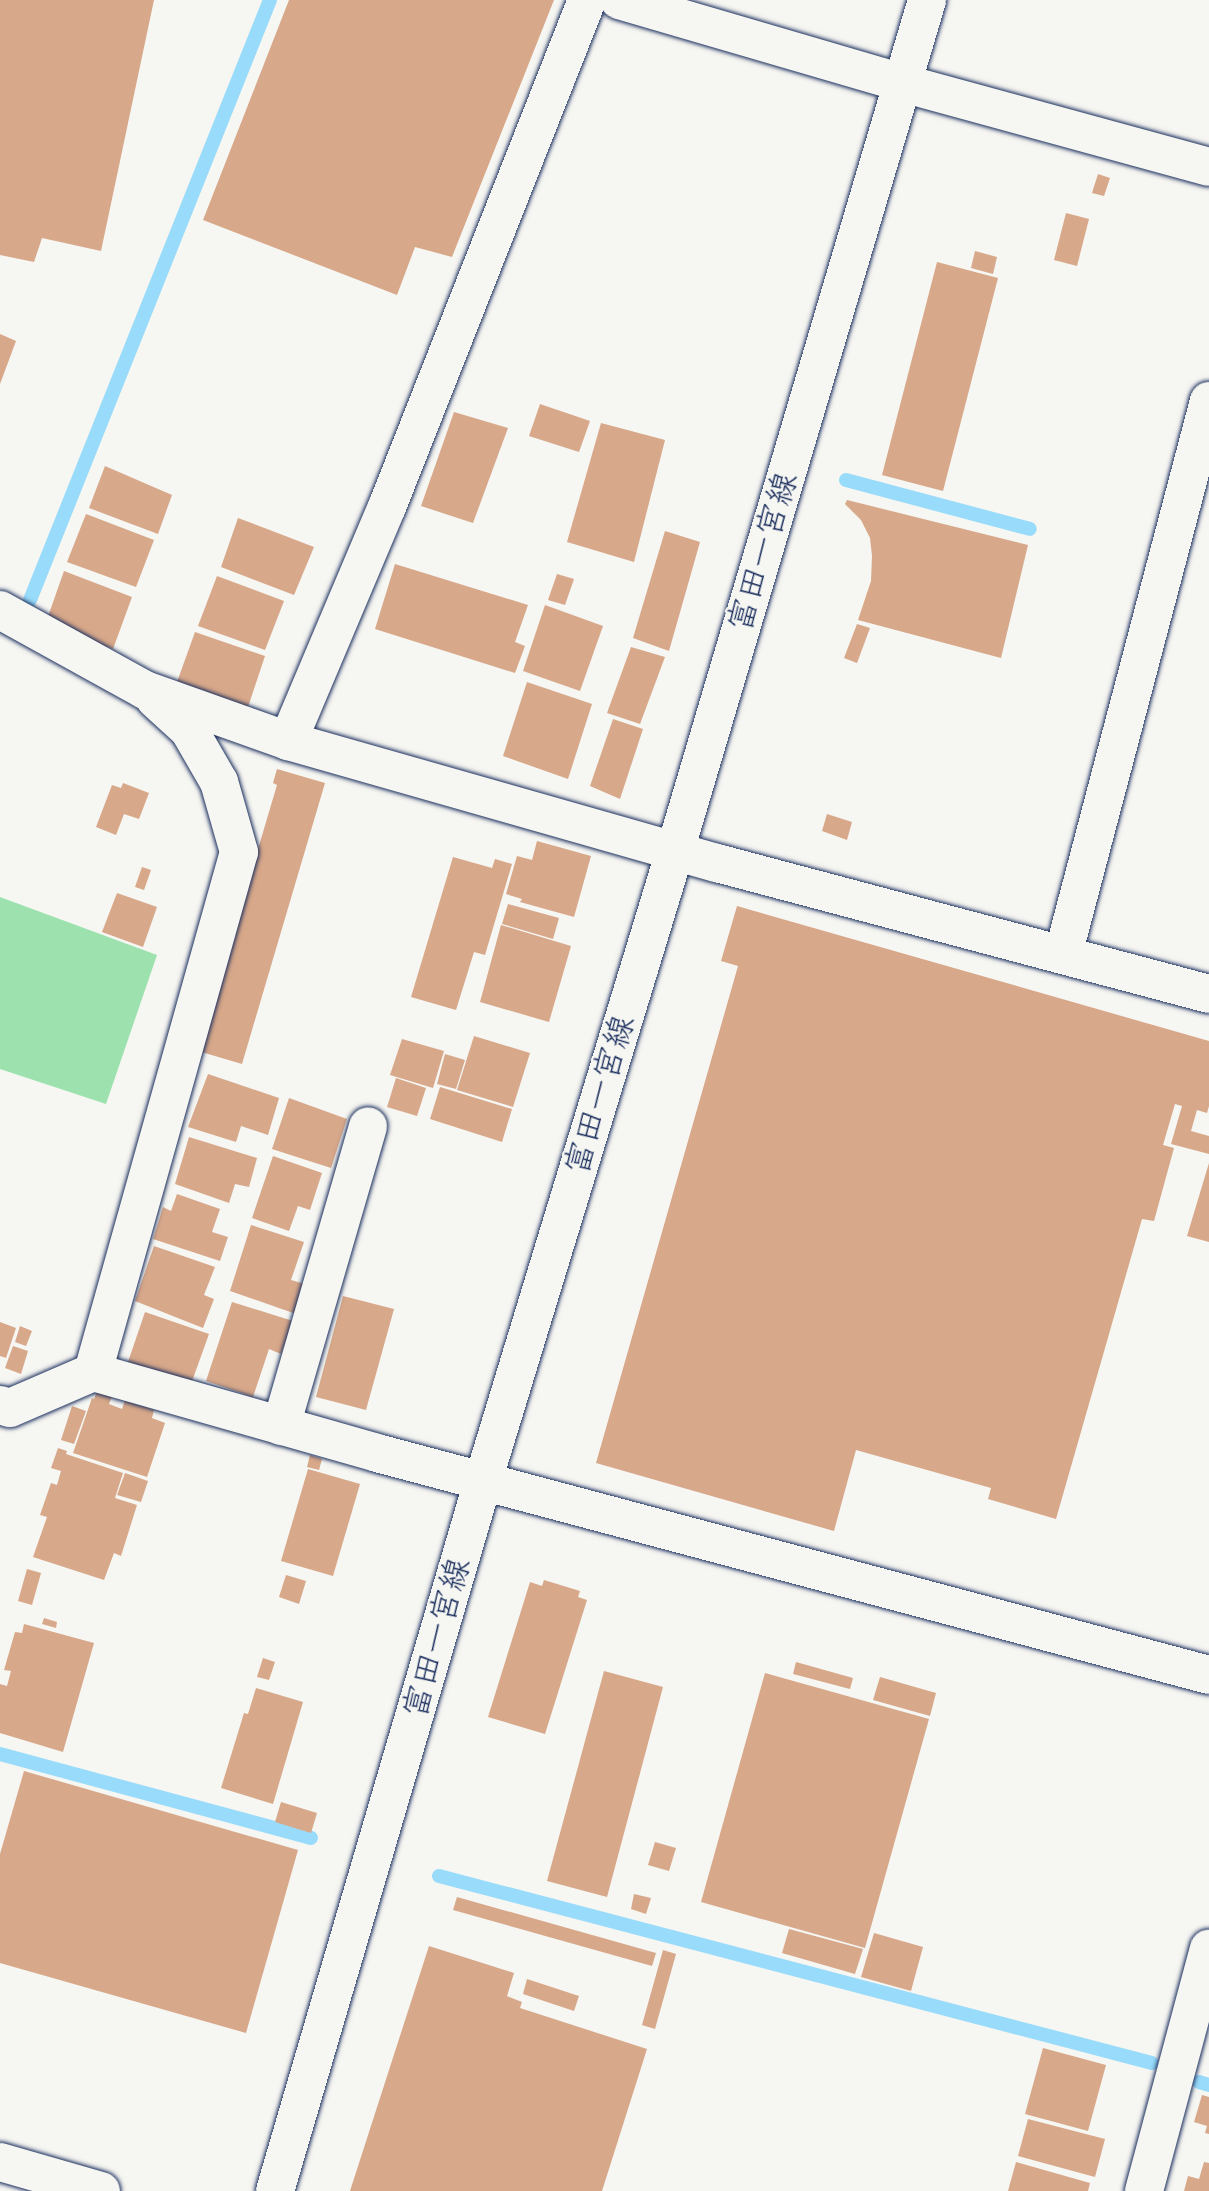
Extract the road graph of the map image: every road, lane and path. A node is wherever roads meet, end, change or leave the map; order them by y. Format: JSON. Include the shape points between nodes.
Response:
{"nodes":[{"id":1,"x":587,"y":0,"type":"edge"},
{"id":2,"x":619,"y":0,"type":"edge"},
{"id":3,"x":927,"y":0,"type":"edge"},
{"id":4,"x":902,"y":83,"type":"junction"},
{"id":5,"x":1209,"y":167,"type":"edge"},
{"id":6,"x":1209,"y":401,"type":"edge"},
{"id":7,"x":0,"y":610,"type":"edge"},
{"id":8,"x":145,"y":690,"type":"junction"},
{"id":9,"x":288,"y":741,"type":"junction"},
{"id":10,"x":675,"y":851,"type":"junction"},
{"id":11,"x":1063,"y":955,"type":"junction"},
{"id":12,"x":1209,"y":994,"type":"edge"},
{"id":13,"x":368,"y":1126,"type":"dead end"},
{"id":14,"x":93,"y":1372,"type":"junction"},
{"id":15,"x":5,"y":1406,"type":"edge"},
{"id":16,"x":281,"y":1426,"type":"junction"},
{"id":17,"x":483,"y":1481,"type":"junction"},
{"id":18,"x":1209,"y":1675,"type":"edge"},
{"id":19,"x":1209,"y":1949,"type":"edge"},
{"id":20,"x":0,"y":2162,"type":"edge"},
{"id":21,"x":101,"y":2191,"type":"edge"},
{"id":22,"x":275,"y":2191,"type":"edge"},
{"id":23,"x":1144,"y":2191,"type":"edge"}],
"edges":[{"from":1,"to":9,"type":"street","via":[[387,507]]},
{"from":2,"to":4,"type":"street"},
{"from":3,"to":4,"type":"street","name":"富田一宮線"},
{"from":4,"to":5,"type":"street"},
{"from":4,"to":10,"type":"street","name":"富田一宮線"},
{"from":6,"to":11,"type":"street"},
{"from":7,"to":8,"type":"street"},
{"from":8,"to":9,"type":"street"},
{"from":8,"to":14,"type":"street","via":[[189,730],[219,782],[239,852]]},
{"from":9,"to":10,"type":"street"},
{"from":10,"to":11,"type":"street"},
{"from":10,"to":17,"type":"street","name":"富田一宮線"},
{"from":11,"to":12,"type":"street"},
{"from":13,"to":16,"type":"street"},
{"from":14,"to":15,"type":"street"},
{"from":14,"to":16,"type":"street"},
{"from":16,"to":17,"type":"street"},
{"from":17,"to":18,"type":"street"},
{"from":17,"to":22,"type":"street","name":"富田一宮線"},
{"from":19,"to":23,"type":"street"},
{"from":20,"to":21,"type":"street"}]}
